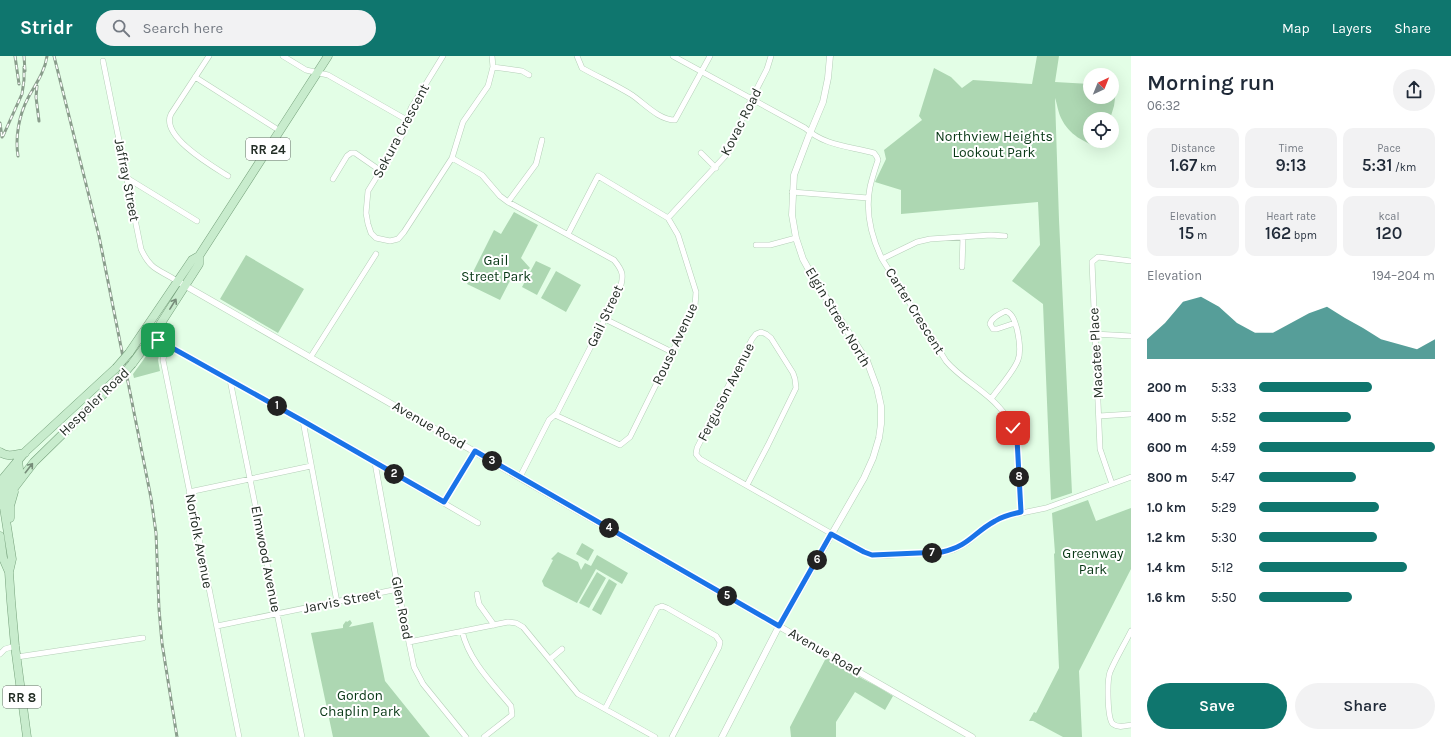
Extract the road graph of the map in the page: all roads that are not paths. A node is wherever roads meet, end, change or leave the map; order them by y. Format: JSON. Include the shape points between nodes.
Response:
{"nodes":[{"id":1,"x":209,"y":56,"type":"edge"},
{"id":2,"x":283,"y":56,"type":"edge"},
{"id":3,"x":328,"y":56,"type":"edge"},
{"id":4,"x":443,"y":56,"type":"edge"},
{"id":5,"x":492,"y":56,"type":"edge"},
{"id":6,"x":577,"y":56,"type":"edge"},
{"id":7,"x":673,"y":56,"type":"edge"},
{"id":8,"x":710,"y":56,"type":"edge"},
{"id":9,"x":771,"y":56,"type":"edge"},
{"id":10,"x":830,"y":56,"type":"edge"},
{"id":11,"x":103,"y":61,"type":"dead end"},
{"id":12,"x":493,"y":67,"type":"junction"},
{"id":13,"x":702,"y":72,"type":"junction"},
{"id":14,"x":317,"y":73,"type":"junction"},
{"id":15,"x":529,"y":75,"type":"dead end"},
{"id":16,"x":195,"y":77,"type":"junction"},
{"id":17,"x":752,"y":99,"type":"junction"},
{"id":18,"x":407,"y":120,"type":"junction"},
{"id":19,"x":280,"y":131,"type":"junction"},
{"id":20,"x":810,"y":133,"type":"junction"},
{"id":21,"x":542,"y":140,"type":"dead end"},
{"id":22,"x":701,"y":153,"type":"dead end"},
{"id":23,"x":452,"y":158,"type":"junction"},
{"id":24,"x":716,"y":168,"type":"junction"},
{"id":25,"x":381,"y":171,"type":"junction"},
{"id":26,"x":228,"y":176,"type":"dead end"},
{"id":27,"x":127,"y":178,"type":"junction"},
{"id":28,"x":333,"y":179,"type":"dead end"},
{"id":29,"x":792,"y":192,"type":"junction"},
{"id":30,"x":868,"y":198,"type":"junction"},
{"id":31,"x":508,"y":202,"type":"junction"},
{"id":32,"x":668,"y":218,"type":"junction"},
{"id":33,"x":197,"y":221,"type":"dead end"},
{"id":34,"x":568,"y":234,"type":"junction"},
{"id":35,"x":1005,"y":236,"type":"dead end"},
{"id":36,"x":963,"y":237,"type":"junction"},
{"id":37,"x":796,"y":238,"type":"junction"},
{"id":38,"x":756,"y":245,"type":"dead end"},
{"id":39,"x":376,"y":254,"type":"dead end"},
{"id":40,"x":199,"y":256,"type":"junction"},
{"id":41,"x":882,"y":259,"type":"junction"},
{"id":42,"x":1131,"y":261,"type":"edge"},
{"id":43,"x":962,"y":267,"type":"dead end"},
{"id":44,"x":177,"y":281,"type":"junction"},
{"id":45,"x":185,"y":286,"type":"junction"},
{"id":46,"x":605,"y":319,"type":"junction"},
{"id":47,"x":1015,"y":323,"type":"junction"},
{"id":48,"x":144,"y":332,"type":"junction"},
{"id":49,"x":1094,"y":334,"type":"junction"},
{"id":50,"x":1131,"y":336,"type":"edge"},
{"id":51,"x":152,"y":337,"type":"junction"},
{"id":52,"x":168,"y":346,"type":"junction"},
{"id":53,"x":672,"y":352,"type":"junction"},
{"id":54,"x":310,"y":358,"type":"junction"},
{"id":55,"x":230,"y":380,"type":"junction"},
{"id":56,"x":991,"y":399,"type":"junction"},
{"id":57,"x":1131,"y":414,"type":"edge"},
{"id":58,"x":555,"y":415,"type":"junction"},
{"id":59,"x":1099,"y":416,"type":"junction"},
{"id":60,"x":303,"y":421,"type":"junction"},
{"id":61,"x":475,"y":451,"type":"junction"},
{"id":62,"x":0,"y":452,"type":"edge"},
{"id":63,"x":26,"y":452,"type":"junction"},
{"id":64,"x":18,"y":460,"type":"junction"},
{"id":65,"x":375,"y":463,"type":"junction"},
{"id":66,"x":311,"y":466,"type":"junction"},
{"id":67,"x":520,"y":477,"type":"junction"},
{"id":68,"x":1131,"y":477,"type":"edge"},
{"id":69,"x":250,"y":478,"type":"junction"},
{"id":70,"x":0,"y":482,"type":"edge"},
{"id":71,"x":16,"y":484,"type":"junction"},
{"id":72,"x":1112,"y":484,"type":"junction"},
{"id":73,"x":747,"y":485,"type":"junction"},
{"id":74,"x":190,"y":492,"type":"junction"},
{"id":75,"x":1,"y":501,"type":"edge"},
{"id":76,"x":444,"y":502,"type":"junction"},
{"id":77,"x":1021,"y":512,"type":"junction"},
{"id":78,"x":478,"y":523,"type":"dead end"},
{"id":79,"x":831,"y":534,"type":"junction"},
{"id":80,"x":0,"y":536,"type":"edge"},
{"id":81,"x":9,"y":537,"type":"junction"},
{"id":82,"x":0,"y":563,"type":"edge"},
{"id":83,"x":9,"y":572,"type":"junction"},
{"id":84,"x":398,"y":589,"type":"junction"},
{"id":85,"x":477,"y":594,"type":"dead end"},
{"id":86,"x":337,"y":602,"type":"junction"},
{"id":87,"x":277,"y":614,"type":"junction"},
{"id":88,"x":494,"y":625,"type":"junction"},
{"id":89,"x":217,"y":626,"type":"junction"},
{"id":90,"x":779,"y":626,"type":"junction"},
{"id":91,"x":462,"y":631,"type":"junction"},
{"id":92,"x":1131,"y":631,"type":"edge"},
{"id":93,"x":143,"y":638,"type":"dead end"},
{"id":94,"x":409,"y":642,"type":"junction"},
{"id":95,"x":15,"y":646,"type":"junction"},
{"id":96,"x":562,"y":649,"type":"dead end"},
{"id":97,"x":0,"y":654,"type":"edge"},
{"id":98,"x":17,"y":658,"type":"junction"},
{"id":99,"x":550,"y":659,"type":"junction"},
{"id":100,"x":605,"y":709,"type":"junction"},
{"id":101,"x":1131,"y":726,"type":"edge"},
{"id":102,"x":27,"y":737,"type":"edge"},
{"id":103,"x":239,"y":737,"type":"edge"},
{"id":104,"x":302,"y":737,"type":"edge"},
{"id":105,"x":466,"y":737,"type":"edge"},
{"id":106,"x":484,"y":737,"type":"edge"},
{"id":107,"x":656,"y":737,"type":"edge"},
{"id":108,"x":672,"y":737,"type":"edge"},
{"id":109,"x":722,"y":737,"type":"edge"},
{"id":110,"x":972,"y":737,"type":"edge"}],
"edges":[{"from":1,"to":16,"type":"street"},
{"from":2,"to":14,"type":"street","via":[[306,70]]},
{"from":3,"to":14,"type":"main road","name":"Hespeler Road","number":"RR 24"},
{"from":4,"to":18,"type":"street","name":"Sekura Crescent","via":[[411,108]]},
{"from":5,"to":12,"type":"street","name":"Sekura Crescent"},
{"from":6,"to":13,"type":"street","via":[[582,68],[670,120],[678,117]]},
{"from":7,"to":13,"type":"street","name":"Carter Crescent"},
{"from":8,"to":13,"type":"street"},
{"from":9,"to":17,"type":"street","name":"Kovac Road"},
{"from":10,"to":20,"type":"street","name":"Elgin Street North","via":[[825,97]]},
{"from":11,"to":27,"type":"street","name":"Jaffray Street"},
{"from":12,"to":15,"type":"street","via":[[522,71]]},
{"from":12,"to":23,"type":"street","name":"Sekura Crescent","via":[[488,86],[463,122]]},
{"from":13,"to":17,"type":"street","name":"Carter Crescent"},
{"from":14,"to":18,"type":"street","via":[[328,75]]},
{"from":14,"to":19,"type":"main road","name":"Hespeler Road","number":"RR 24"},
{"from":16,"to":19,"type":"street"},
{"from":16,"to":26,"type":"street","via":[[170,117],[169,125],[195,155]]},
{"from":17,"to":20,"type":"street","name":"Carter Crescent"},
{"from":17,"to":24,"type":"street","name":"Kovac Road","via":[[728,153]]},
{"from":18,"to":25,"type":"street","name":"Sekura Crescent","via":[[403,134]]},
{"from":19,"to":40,"type":"main road","name":"Hespeler Road","number":"RR 24"},
{"from":20,"to":29,"type":"street","name":"Elgin Street North","via":[[794,176]]},
{"from":20,"to":30,"type":"street","name":"Carter Crescent","via":[[836,145],[874,153],[878,160]]},
{"from":21,"to":31,"type":"street","via":[[536,164]]},
{"from":22,"to":24,"type":"street"},
{"from":23,"to":25,"type":"street","name":"Sekura Crescent","via":[[404,232],[398,239],[390,241],[376,238],[368,224],[366,213],[368,191]]},
{"from":23,"to":31,"type":"street","name":"Gail Street","via":[[482,175]]},
{"from":24,"to":32,"type":"street","name":"Kovac Road"},
{"from":25,"to":28,"type":"street","via":[[355,153],[347,156]]},
{"from":27,"to":33,"type":"street"},
{"from":27,"to":44,"type":"street","name":"Jaffray Street","via":[[141,249],[146,261]]},
{"from":29,"to":30,"type":"street"},
{"from":29,"to":37,"type":"street","name":"Elgin Street North"},
{"from":30,"to":41,"type":"street","name":"Carter Crescent","via":[[871,232]]},
{"from":31,"to":34,"type":"street","name":"Gail Street"},
{"from":32,"to":34,"type":"street","name":"Rouse Avenue","via":[[598,176]]},
{"from":32,"to":53,"type":"street","name":"Rouse Avenue","via":[[678,235],[696,292],[695,306]]},
{"from":34,"to":46,"type":"street","name":"Gail Street","via":[[614,260],[621,270],[623,279],[620,289]]},
{"from":35,"to":36,"type":"street"},
{"from":36,"to":41,"type":"street","via":[[917,242]]},
{"from":36,"to":43,"type":"street"},
{"from":37,"to":38,"type":"street","via":[[770,245]]},
{"from":37,"to":79,"type":"street","name":"Elgin Street North","via":[[814,279],[867,361],[881,406],[879,438],[873,458]]},
{"from":39,"to":54,"type":"street"},
{"from":40,"to":44,"type":"main road","name":"Hespeler Road","number":"RR 24","via":[[192,260]]},
{"from":40,"to":45,"type":"main road","name":"Hespeler Road","number":"RR 24","via":[[199,264]]},
{"from":41,"to":56,"type":"street","name":"Carter Crescent","via":[[946,361],[959,375]]},
{"from":42,"to":49,"type":"street","name":"Macatee Place","via":[[1098,256],[1092,262]]},
{"from":44,"to":45,"type":"street","name":"Avenue Road"},
{"from":44,"to":48,"type":"main road","name":"Hespeler Road","number":"RR 24"},
{"from":51,"to":45,"type":"main road","name":"Hespeler Road","number":"RR 24","one_way":true},
{"from":45,"to":54,"type":"street","name":"Avenue Road"},
{"from":46,"to":53,"type":"street"},
{"from":46,"to":58,"type":"street","name":"Gail Street"},
{"from":47,"to":47,"type":"street","via":[[997,329],[993,329],[990,324],[992,319],[1006,311],[1011,314]]},
{"from":47,"to":56,"type":"street","via":[[1019,346],[1018,359]]},
{"from":48,"to":51,"type":"street"},
{"from":48,"to":63,"type":"main road","name":"Hespeler Road","number":"RR 24","bridge":true,"via":[[116,368]]},
{"from":49,"to":50,"type":"street"},
{"from":49,"to":59,"type":"street","name":"Macatee Place"},
{"from":51,"to":52,"type":"street"},
{"from":71,"to":51,"type":"main road","name":"Hespeler Road","number":"RR 24","one_way":true,"bridge":true,"via":[[42,453],[119,379]]},
{"from":52,"to":55,"type":"street"},
{"from":52,"to":74,"type":"street","name":"Norfolk Avenue","via":[[163,360]]},
{"from":53,"to":58,"type":"street","name":"Rouse Avenue","via":[[630,437],[620,445]]},
{"from":54,"to":61,"type":"street","name":"Avenue Road"},
{"from":55,"to":60,"type":"street"},
{"from":55,"to":69,"type":"street","name":"Elmwood Avenue"},
{"from":56,"to":77,"type":"street","name":"Carter Crescent","via":[[1009,419],[1017,439]]},
{"from":57,"to":59,"type":"street"},
{"from":58,"to":67,"type":"street","name":"Gail Street","via":[[549,420]]},
{"from":59,"to":72,"type":"street","name":"Macatee Place","via":[[1100,449]]},
{"from":60,"to":65,"type":"street"},
{"from":60,"to":66,"type":"street"},
{"from":61,"to":67,"type":"street","name":"Avenue Road"},
{"from":61,"to":76,"type":"street"},
{"from":62,"to":63,"type":"main road","via":[[10,456]]},
{"from":63,"to":64,"type":"main road","name":"Hespeler Road","number":"RR 24"},
{"from":64,"to":70,"type":"main road","name":"Hespeler Road","number":"RR 24"},
{"from":64,"to":75,"type":"main road","via":[[19,469]]},
{"from":65,"to":76,"type":"street"},
{"from":65,"to":84,"type":"street","name":"Glen Road"},
{"from":66,"to":69,"type":"street"},
{"from":66,"to":86,"type":"street"},
{"from":67,"to":90,"type":"street","name":"Avenue Road"},
{"from":68,"to":72,"type":"street","name":"Ferguson Avenue"},
{"from":69,"to":74,"type":"street"},
{"from":69,"to":87,"type":"street","name":"Elmwood Avenue"},
{"from":70,"to":75,"type":"main road","number":"RR 8"},
{"from":71,"to":75,"type":"main road","name":"Hespeler Road","number":"RR 24"},
{"from":71,"to":81,"type":"main road","via":[[10,506]]},
{"from":72,"to":77,"type":"street","name":"Ferguson Avenue","via":[[1046,508]]},
{"from":73,"to":73,"type":"street","name":"Ferguson Avenue","via":[[700,459],[696,454],[752,339],[761,332],[771,338],[793,373],[796,384],[795,392]]},
{"from":73,"to":79,"type":"street","name":"Ferguson Avenue"},
{"from":74,"to":89,"type":"street","name":"Norfolk Avenue"},
{"from":75,"to":81,"type":"main road","number":"RR 8"},
{"from":76,"to":78,"type":"street"},
{"from":77,"to":79,"type":"street","name":"Ferguson Avenue","via":[[995,520],[965,544],[942,552],[872,555]]},
{"from":79,"to":90,"type":"street","name":"Elgin Street North"},
{"from":80,"to":83,"type":"main road","number":"RR 8","via":[[3,558]]},
{"from":81,"to":83,"type":"main road","number":"RR 8","via":[[12,559]]},
{"from":82,"to":83,"type":"main road"},
{"from":83,"to":95,"type":"main road","number":"RR 8"},
{"from":84,"to":86,"type":"street","name":"Jarvis Street"},
{"from":84,"to":94,"type":"street","name":"Glen Road"},
{"from":85,"to":88,"type":"street","via":[[479,604]]},
{"from":86,"to":87,"type":"street","name":"Jarvis Street"},
{"from":87,"to":89,"type":"street","name":"Jarvis Street"},
{"from":87,"to":104,"type":"street","name":"Elmwood Avenue"},
{"from":88,"to":91,"type":"street"},
{"from":88,"to":99,"type":"street","via":[[508,622],[523,627]]},
{"from":89,"to":103,"type":"street","name":"Norfolk Avenue"},
{"from":90,"to":109,"type":"street","name":"Elgin Street North"},
{"from":90,"to":110,"type":"street","name":"Avenue Road"},
{"from":91,"to":94,"type":"street"},
{"from":91,"to":106,"type":"street","via":[[472,658],[511,706],[512,715]]},
{"from":92,"to":101,"type":"street","via":[[1108,680],[1111,722],[1119,726]]},
{"from":93,"to":98,"type":"street"},
{"from":94,"to":105,"type":"street","name":"Glen Road","via":[[417,675]]},
{"from":95,"to":97,"type":"street","via":[[5,649]]},
{"from":95,"to":98,"type":"main road","number":"RR 8"},
{"from":96,"to":99,"type":"street"},
{"from":98,"to":102,"type":"main road","number":"RR 8"},
{"from":99,"to":100,"type":"street","via":[[578,694]]},
{"from":100,"to":107,"type":"street"},
{"from":100,"to":108,"type":"street","via":[[657,608],[667,608],[716,636],[720,642]]}]}
